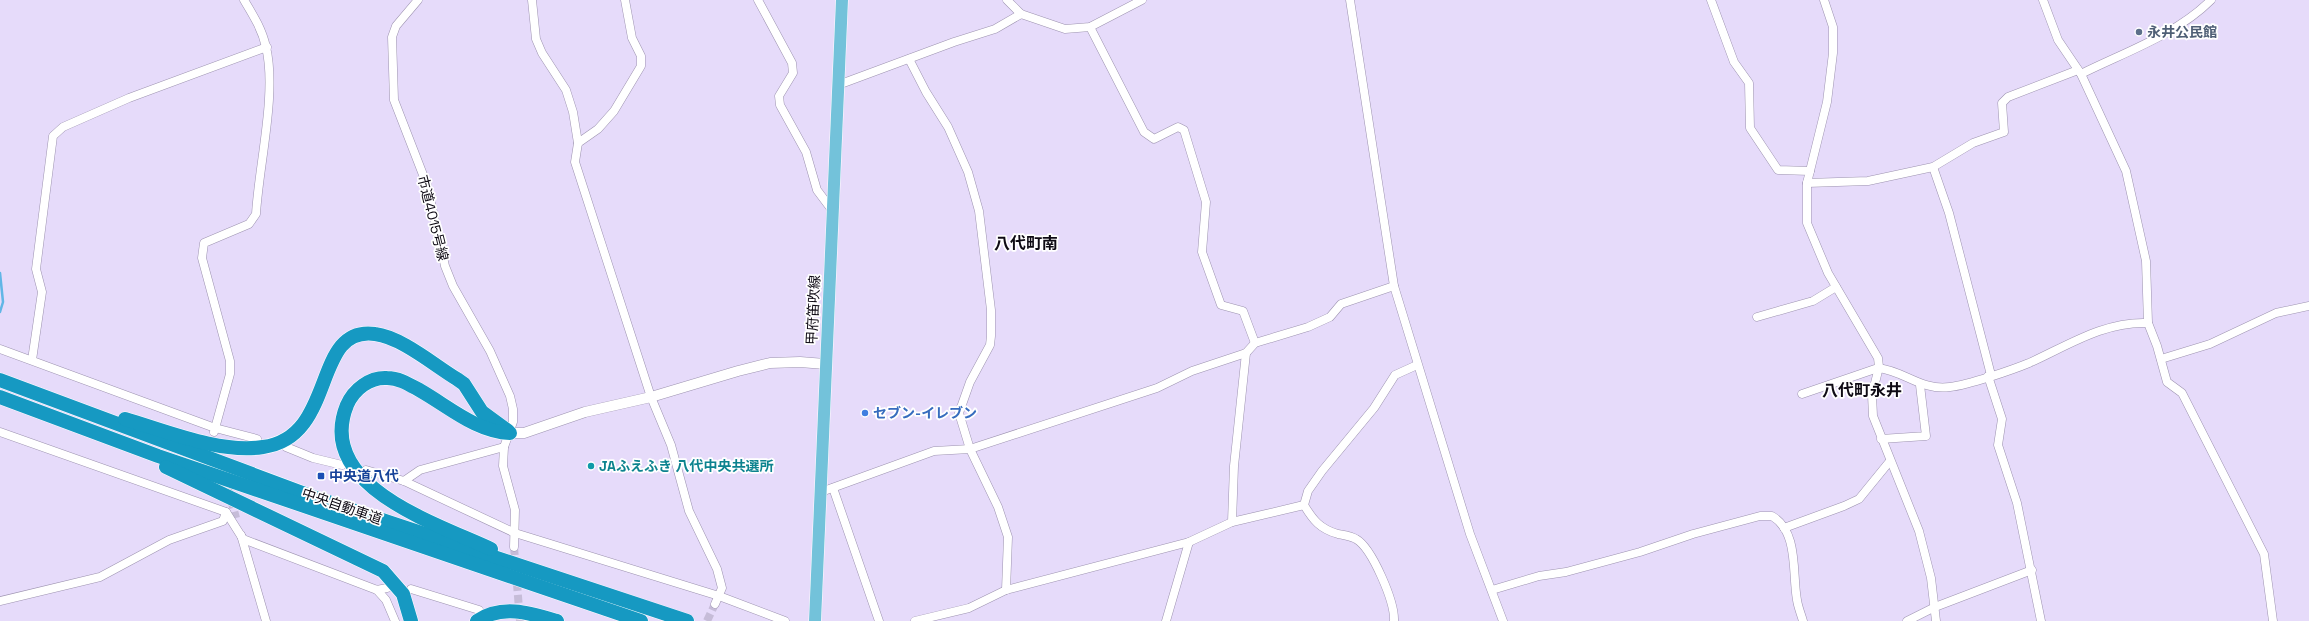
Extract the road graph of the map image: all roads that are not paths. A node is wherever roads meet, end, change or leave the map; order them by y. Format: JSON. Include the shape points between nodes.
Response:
{"nodes":[{"id":1,"x":244,"y":0,"type":"edge"},
{"id":2,"x":418,"y":0,"type":"edge"},
{"id":3,"x":532,"y":0,"type":"edge"},
{"id":4,"x":625,"y":0,"type":"edge"},
{"id":5,"x":758,"y":0,"type":"edge"},
{"id":6,"x":842,"y":0,"type":"edge"},
{"id":7,"x":1007,"y":0,"type":"edge"},
{"id":8,"x":1142,"y":0,"type":"edge"},
{"id":9,"x":1350,"y":0,"type":"edge"},
{"id":10,"x":1711,"y":0,"type":"edge"},
{"id":11,"x":1824,"y":0,"type":"edge"},
{"id":12,"x":2043,"y":0,"type":"edge"},
{"id":13,"x":2211,"y":0,"type":"edge"},
{"id":14,"x":1021,"y":14,"type":"junction"},
{"id":15,"x":1090,"y":27,"type":"junction"},
{"id":16,"x":267,"y":47,"type":"junction"},
{"id":17,"x":909,"y":59,"type":"junction"},
{"id":18,"x":2079,"y":72,"type":"junction"},
{"id":19,"x":838,"y":85,"type":"junction"},
{"id":20,"x":578,"y":143,"type":"junction"},
{"id":21,"x":1933,"y":168,"type":"junction"},
{"id":22,"x":1810,"y":171,"type":"junction"},
{"id":23,"x":1807,"y":183,"type":"junction"},
{"id":24,"x":832,"y":210,"type":"junction"},
{"id":25,"x":1394,"y":286,"type":"junction"},
{"id":26,"x":1836,"y":287,"type":"junction"},
{"id":27,"x":2309,"y":306,"type":"edge"},
{"id":28,"x":1757,"y":317,"type":"dead end"},
{"id":29,"x":2148,"y":323,"type":"junction"},
{"id":30,"x":1255,"y":343,"type":"junction"},
{"id":31,"x":0,"y":349,"type":"edge"},
{"id":32,"x":1246,"y":353,"type":"junction"},
{"id":33,"x":2161,"y":359,"type":"junction"},
{"id":34,"x":32,"y":360,"type":"junction"},
{"id":35,"x":825,"y":364,"type":"junction"},
{"id":36,"x":1417,"y":365,"type":"junction"},
{"id":37,"x":1878,"y":368,"type":"junction"},
{"id":38,"x":1990,"y":375,"type":"junction"},
{"id":39,"x":0,"y":380,"type":"edge"},
{"id":40,"x":1920,"y":385,"type":"junction"},
{"id":41,"x":1802,"y":394,"type":"dead end"},
{"id":42,"x":0,"y":397,"type":"edge"},
{"id":43,"x":651,"y":397,"type":"junction"},
{"id":44,"x":43,"y":398,"type":"junction"},
{"id":45,"x":214,"y":430,"type":"junction"},
{"id":46,"x":0,"y":432,"type":"edge"},
{"id":47,"x":510,"y":433,"type":"junction"},
{"id":48,"x":257,"y":438,"type":"dead end"},
{"id":49,"x":1881,"y":439,"type":"junction"},
{"id":50,"x":286,"y":447,"type":"dead end"},
{"id":51,"x":504,"y":447,"type":"junction"},
{"id":52,"x":970,"y":449,"type":"junction"},
{"id":53,"x":1890,"y":461,"type":"junction"},
{"id":54,"x":342,"y":465,"type":"dead end"},
{"id":55,"x":366,"y":470,"type":"dead end"},
{"id":56,"x":404,"y":481,"type":"junction"},
{"id":57,"x":833,"y":488,"type":"junction"},
{"id":58,"x":821,"y":492,"type":"junction"},
{"id":59,"x":1304,"y":505,"type":"junction"},
{"id":60,"x":226,"y":512,"type":"junction"},
{"id":61,"x":236,"y":518,"type":"tunnel mouth"},
{"id":62,"x":1232,"y":522,"type":"junction"},
{"id":63,"x":1784,"y":528,"type":"junction"},
{"id":64,"x":515,"y":533,"type":"junction"},
{"id":65,"x":243,"y":539,"type":"junction"},
{"id":66,"x":1189,"y":542,"type":"junction"},
{"id":67,"x":514,"y":547,"type":"tunnel mouth"},
{"id":68,"x":2032,"y":570,"type":"junction"},
{"id":69,"x":387,"y":588,"type":"dead end"},
{"id":70,"x":411,"y":589,"type":"dead end"},
{"id":71,"x":377,"y":590,"type":"junction"},
{"id":72,"x":1006,"y":590,"type":"junction"},
{"id":73,"x":1492,"y":590,"type":"junction"},
{"id":74,"x":719,"y":596,"type":"junction"},
{"id":75,"x":0,"y":601,"type":"edge"},
{"id":76,"x":715,"y":604,"type":"tunnel mouth"},
{"id":77,"x":1935,"y":607,"type":"junction"},
{"id":78,"x":478,"y":616,"type":"edge"},
{"id":79,"x":266,"y":621,"type":"edge"},
{"id":80,"x":395,"y":621,"type":"edge"},
{"id":81,"x":411,"y":621,"type":"edge"},
{"id":82,"x":557,"y":621,"type":"edge"},
{"id":83,"x":641,"y":621,"type":"edge"},
{"id":84,"x":688,"y":621,"type":"edge"},
{"id":85,"x":785,"y":621,"type":"edge"},
{"id":86,"x":815,"y":621,"type":"edge"},
{"id":87,"x":879,"y":621,"type":"edge"},
{"id":88,"x":915,"y":621,"type":"edge"},
{"id":89,"x":1166,"y":621,"type":"edge"},
{"id":90,"x":1394,"y":621,"type":"edge"},
{"id":91,"x":1503,"y":621,"type":"edge"},
{"id":92,"x":1803,"y":621,"type":"edge"},
{"id":93,"x":1908,"y":621,"type":"edge"},
{"id":94,"x":1936,"y":621,"type":"edge"},
{"id":95,"x":2041,"y":621,"type":"edge"},
{"id":96,"x":2273,"y":621,"type":"edge"}],
"edges":[{"from":1,"to":16,"type":"street","via":[[258,24]]},
{"from":2,"to":47,"type":"street","name":"市道4015号線","via":[[396,26],[392,37],[394,100],[427,185],[445,266],[453,286],[490,351],[510,396],[513,409]]},
{"from":3,"to":20,"type":"street","via":[[536,39],[566,90]]},
{"from":4,"to":20,"type":"street","via":[[632,38],[642,56],[641,66],[614,111]]},
{"from":5,"to":24,"type":"street","via":[[792,63],[793,73],[779,96],[780,105],[806,152],[817,190]]},
{"from":6,"to":19,"type":"main road","name":"甲府笛吹線"},
{"from":7,"to":14,"type":"street"},
{"from":8,"to":15,"type":"street"},
{"from":9,"to":25,"type":"street"},
{"from":10,"to":22,"type":"street","via":[[1734,62],[1749,83],[1750,128],[1757,142],[1778,170]]},
{"from":11,"to":22,"type":"street","via":[[1833,26],[1833,53],[1827,102]]},
{"from":12,"to":18,"type":"street","via":[[2058,40]]},
{"from":13,"to":18,"type":"street","via":[[2199,12],[2159,37]]},
{"from":14,"to":15,"type":"street","via":[[1065,28]]},
{"from":14,"to":17,"type":"street","via":[[995,29]]},
{"from":15,"to":30,"type":"street","via":[[1144,132],[1154,139],[1178,127],[1184,130],[1206,202],[1202,252],[1215,294],[1221,305],[1242,311]]},
{"from":16,"to":34,"type":"street","via":[[129,98],[63,126],[53,136],[36,269],[42,292]]},
{"from":16,"to":45,"type":"street","via":[[270,90],[256,214],[250,224],[204,243],[202,258],[230,361],[230,374]]},
{"from":17,"to":19,"type":"street"},
{"from":17,"to":52,"type":"street","via":[[948,127],[968,172],[979,211],[991,310],[991,336],[990,345],[970,382],[959,413]]},
{"from":18,"to":21,"type":"street","via":[[2008,97],[2002,103],[2004,132],[1973,143]]},
{"from":18,"to":29,"type":"street","via":[[2126,172],[2146,261]]},
{"from":19,"to":24,"type":"main road","name":"甲府笛吹線"},
{"from":20,"to":43,"type":"street","via":[[575,162]]},
{"from":21,"to":23,"type":"street","via":[[1868,181]]},
{"from":21,"to":38,"type":"street","via":[[1949,213]]},
{"from":22,"to":23,"type":"street"},
{"from":23,"to":26,"type":"street","via":[[1807,223]]},
{"from":24,"to":35,"type":"main road","name":"甲府笛吹線"},
{"from":25,"to":30,"type":"street","via":[[1341,304],[1330,317],[1308,327]]},
{"from":25,"to":36,"type":"street"},
{"from":26,"to":28,"type":"street","via":[[1812,301]]},
{"from":26,"to":37,"type":"street","via":[[1878,358]]},
{"from":27,"to":33,"type":"street","via":[[2276,313],[2210,344]]},
{"from":29,"to":33,"type":"street"},
{"from":29,"to":38,"type":"street","via":[[2133,322],[2084,335],[2027,364]]},
{"from":30,"to":32,"type":"street"},
{"from":31,"to":34,"type":"street"},
{"from":32,"to":52,"type":"street","via":[[1192,371],[1157,388]]},
{"from":32,"to":62,"type":"street","via":[[1234,466]]},
{"from":33,"to":96,"type":"street","via":[[2167,382],[2182,393],[2264,554]]},
{"from":34,"to":45,"type":"street"},
{"from":35,"to":43,"type":"street","via":[[770,363]]},
{"from":35,"to":58,"type":"main road","name":"甲府笛吹線"},
{"from":36,"to":59,"type":"street","via":[[1395,375],[1374,408],[1319,476],[1308,492]]},
{"from":36,"to":73,"type":"street","via":[[1470,534]]},
{"from":37,"to":40,"type":"street","via":[[1891,369]]},
{"from":37,"to":41,"type":"street"},
{"from":37,"to":49,"type":"street","via":[[1872,395],[1873,416]]},
{"from":38,"to":40,"type":"street","via":[[1950,387]]},
{"from":38,"to":68,"type":"street","via":[[2002,419],[1998,445],[2017,503]]},
{"from":39,"to":44,"type":"highway","name":"中央自動車道"},
{"from":40,"to":49,"type":"street","via":[[1926,436]]},
{"from":42,"to":81,"type":"highway","via":[[156,462],[371,563],[395,582],[406,600]]},
{"from":42,"to":83,"type":"highway","name":"中央自動車道","via":[[158,456]]},
{"from":43,"to":47,"type":"street","via":[[585,412],[524,433]]},
{"from":43,"to":74,"type":"street","via":[[671,445],[689,511],[717,570],[722,588]]},
{"from":44,"to":47,"type":"highway","via":[[209,443],[233,448],[264,447],[280,443],[292,436],[306,422],[317,402],[334,353],[352,338],[374,334],[398,342],[457,378],[464,384],[482,412]]},
{"from":44,"to":84,"type":"highway","name":"中央自動車道","via":[[316,498]]},
{"from":45,"to":48,"type":"street"},
{"from":46,"to":60,"type":"street"},
{"from":47,"to":51,"type":"street","name":"市道4015号線"},
{"from":47,"to":84,"type":"highway","via":[[485,429],[408,384],[387,378],[376,379],[359,388],[347,404],[343,425],[345,448],[356,471],[374,490],[402,507],[491,548]]},
{"from":49,"to":53,"type":"street"},
{"from":50,"to":54,"type":"street","via":[[313,458]]},
{"from":51,"to":56,"type":"street","via":[[420,470]]},
{"from":51,"to":64,"type":"street","via":[[503,466],[515,510]]},
{"from":52,"to":57,"type":"street","via":[[934,452]]},
{"from":52,"to":72,"type":"street","via":[[998,507],[1008,538]]},
{"from":53,"to":63,"type":"street","via":[[1859,498]]},
{"from":53,"to":77,"type":"street","via":[[1919,531],[1931,578]]},
{"from":55,"to":56,"type":"street"},
{"from":56,"to":64,"type":"street"},
{"from":57,"to":58,"type":"street"},
{"from":57,"to":87,"type":"street"},
{"from":58,"to":86,"type":"main road","name":"甲府笛吹線"},
{"from":59,"to":62,"type":"street"},
{"from":59,"to":90,"type":"street","via":[[1314,522],[1321,527],[1355,538],[1368,550],[1391,601]]},
{"from":60,"to":65,"type":"street"},
{"from":60,"to":75,"type":"street","via":[[223,520],[169,540],[100,577]]},
{"from":61,"to":65,"type":"street"},
{"from":62,"to":66,"type":"street"},
{"from":63,"to":73,"type":"street","via":[[1772,516],[1760,516],[1606,562],[1539,576]]},
{"from":63,"to":92,"type":"street","via":[[1793,555],[1797,601]]},
{"from":64,"to":67,"type":"street"},
{"from":64,"to":74,"type":"street"},
{"from":65,"to":71,"type":"street"},
{"from":65,"to":79,"type":"street"},
{"from":66,"to":72,"type":"street"},
{"from":66,"to":89,"type":"street"},
{"from":68,"to":77,"type":"street"},
{"from":68,"to":95,"type":"street"},
{"from":69,"to":71,"type":"street"},
{"from":70,"to":78,"type":"street"},
{"from":71,"to":80,"type":"street","via":[[386,600]]},
{"from":72,"to":88,"type":"street","via":[[969,608]]},
{"from":73,"to":91,"type":"street"},
{"from":74,"to":76,"type":"street"},
{"from":74,"to":85,"type":"street"},
{"from":77,"to":93,"type":"street"},
{"from":77,"to":94,"type":"street"},
{"from":78,"to":82,"type":"highway","via":[[513,610]]}]}
